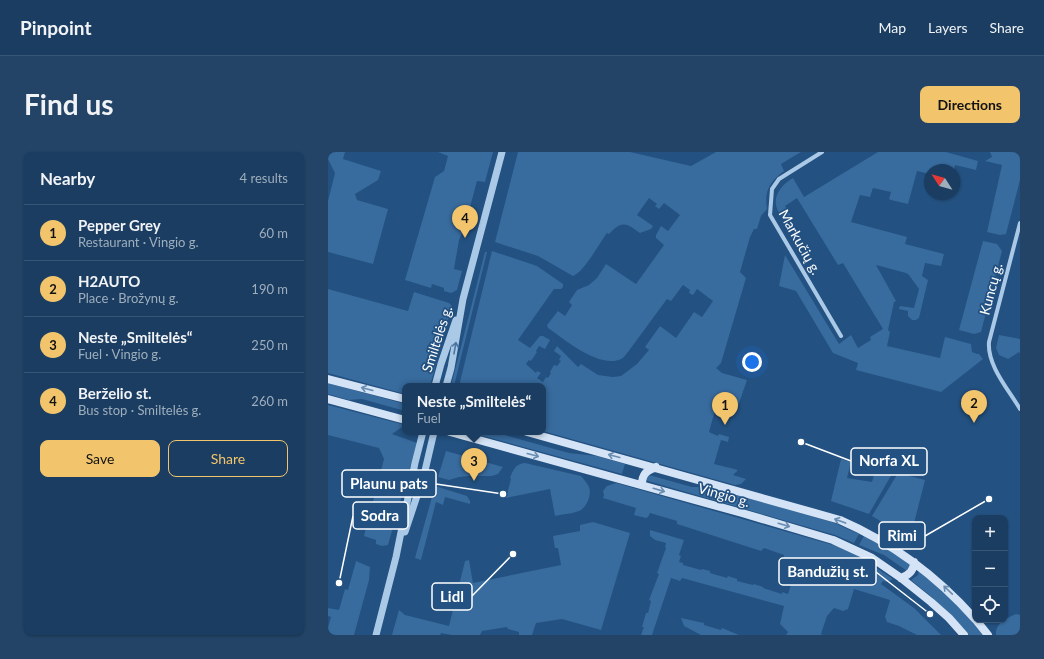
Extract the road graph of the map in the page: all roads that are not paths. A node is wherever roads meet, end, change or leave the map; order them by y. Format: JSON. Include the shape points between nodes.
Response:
{"nodes":[{"id":1,"x":502,"y":152,"type":"edge"},
{"id":2,"x":822,"y":152,"type":"edge"},
{"id":3,"x":1020,"y":223,"type":"edge"},
{"id":4,"x":463,"y":299,"type":"junction"},
{"id":5,"x":841,"y":336,"type":"dead end"},
{"id":6,"x":328,"y":379,"type":"edge"},
{"id":7,"x":436,"y":383,"type":"edge"},
{"id":8,"x":447,"y":383,"type":"edge"},
{"id":9,"x":402,"y":398,"type":"edge"},
{"id":10,"x":328,"y":399,"type":"edge"},
{"id":11,"x":1020,"y":409,"type":"edge"},
{"id":12,"x":402,"y":419,"type":"edge"},
{"id":13,"x":422,"y":435,"type":"edge"},
{"id":14,"x":433,"y":435,"type":"edge"},
{"id":15,"x":461,"y":435,"type":"edge"},
{"id":16,"x":538,"y":435,"type":"edge"},
{"id":17,"x":656,"y":467,"type":"junction"},
{"id":18,"x":642,"y":485,"type":"junction"},
{"id":19,"x":396,"y":556,"type":"junction"},
{"id":20,"x":914,"y":562,"type":"junction"},
{"id":21,"x":901,"y":578,"type":"junction"},
{"id":22,"x":972,"y":615,"type":"edge"},
{"id":23,"x":979,"y":623,"type":"edge"},
{"id":24,"x":376,"y":635,"type":"edge"},
{"id":25,"x":964,"y":635,"type":"edge"},
{"id":26,"x":988,"y":635,"type":"edge"}],
"edges":[{"from":1,"to":4,"type":"street","name":"Smiltelės g."},
{"from":2,"to":5,"type":"street","name":"Markučių g.","via":[[779,179],[772,189],[770,215]]},
{"from":3,"to":11,"type":"street","name":"Kuncų g.","via":[[988,350],[991,362]]},
{"from":4,"to":7,"type":"street","name":"Smiltelės g."},
{"from":8,"to":4,"type":"street","name":"Smiltelės g.","one_way":true},
{"from":9,"to":6,"type":"main road","one_way":true},
{"from":10,"to":12,"type":"main road"},
{"from":13,"to":19,"type":"street"},
{"from":14,"to":19,"type":"street","via":[[422,481]]},
{"from":15,"to":18,"type":"main road","name":"Vingio g.","one_way":true},
{"from":17,"to":16,"type":"main road","name":"Vingio g.","one_way":true},
{"from":17,"to":18,"type":"main road","via":[[646,471]]},
{"from":20,"to":17,"type":"main road","name":"Vingio g.","one_way":true,"via":[[883,541],[840,520]]},
{"from":18,"to":21,"type":"main road","name":"Vingio g.","one_way":true,"via":[[833,540],[872,558]]},
{"from":19,"to":24,"type":"street"},
{"from":20,"to":21,"type":"main road","via":[[909,574]]},
{"from":22,"to":20,"type":"main road","name":"Vingio g.","one_way":true,"via":[[944,586]]},
{"from":21,"to":25,"type":"main road","name":"Vingio g.","via":[[949,618]]},
{"from":23,"to":26,"type":"main road","name":"Vingio g."}]}
